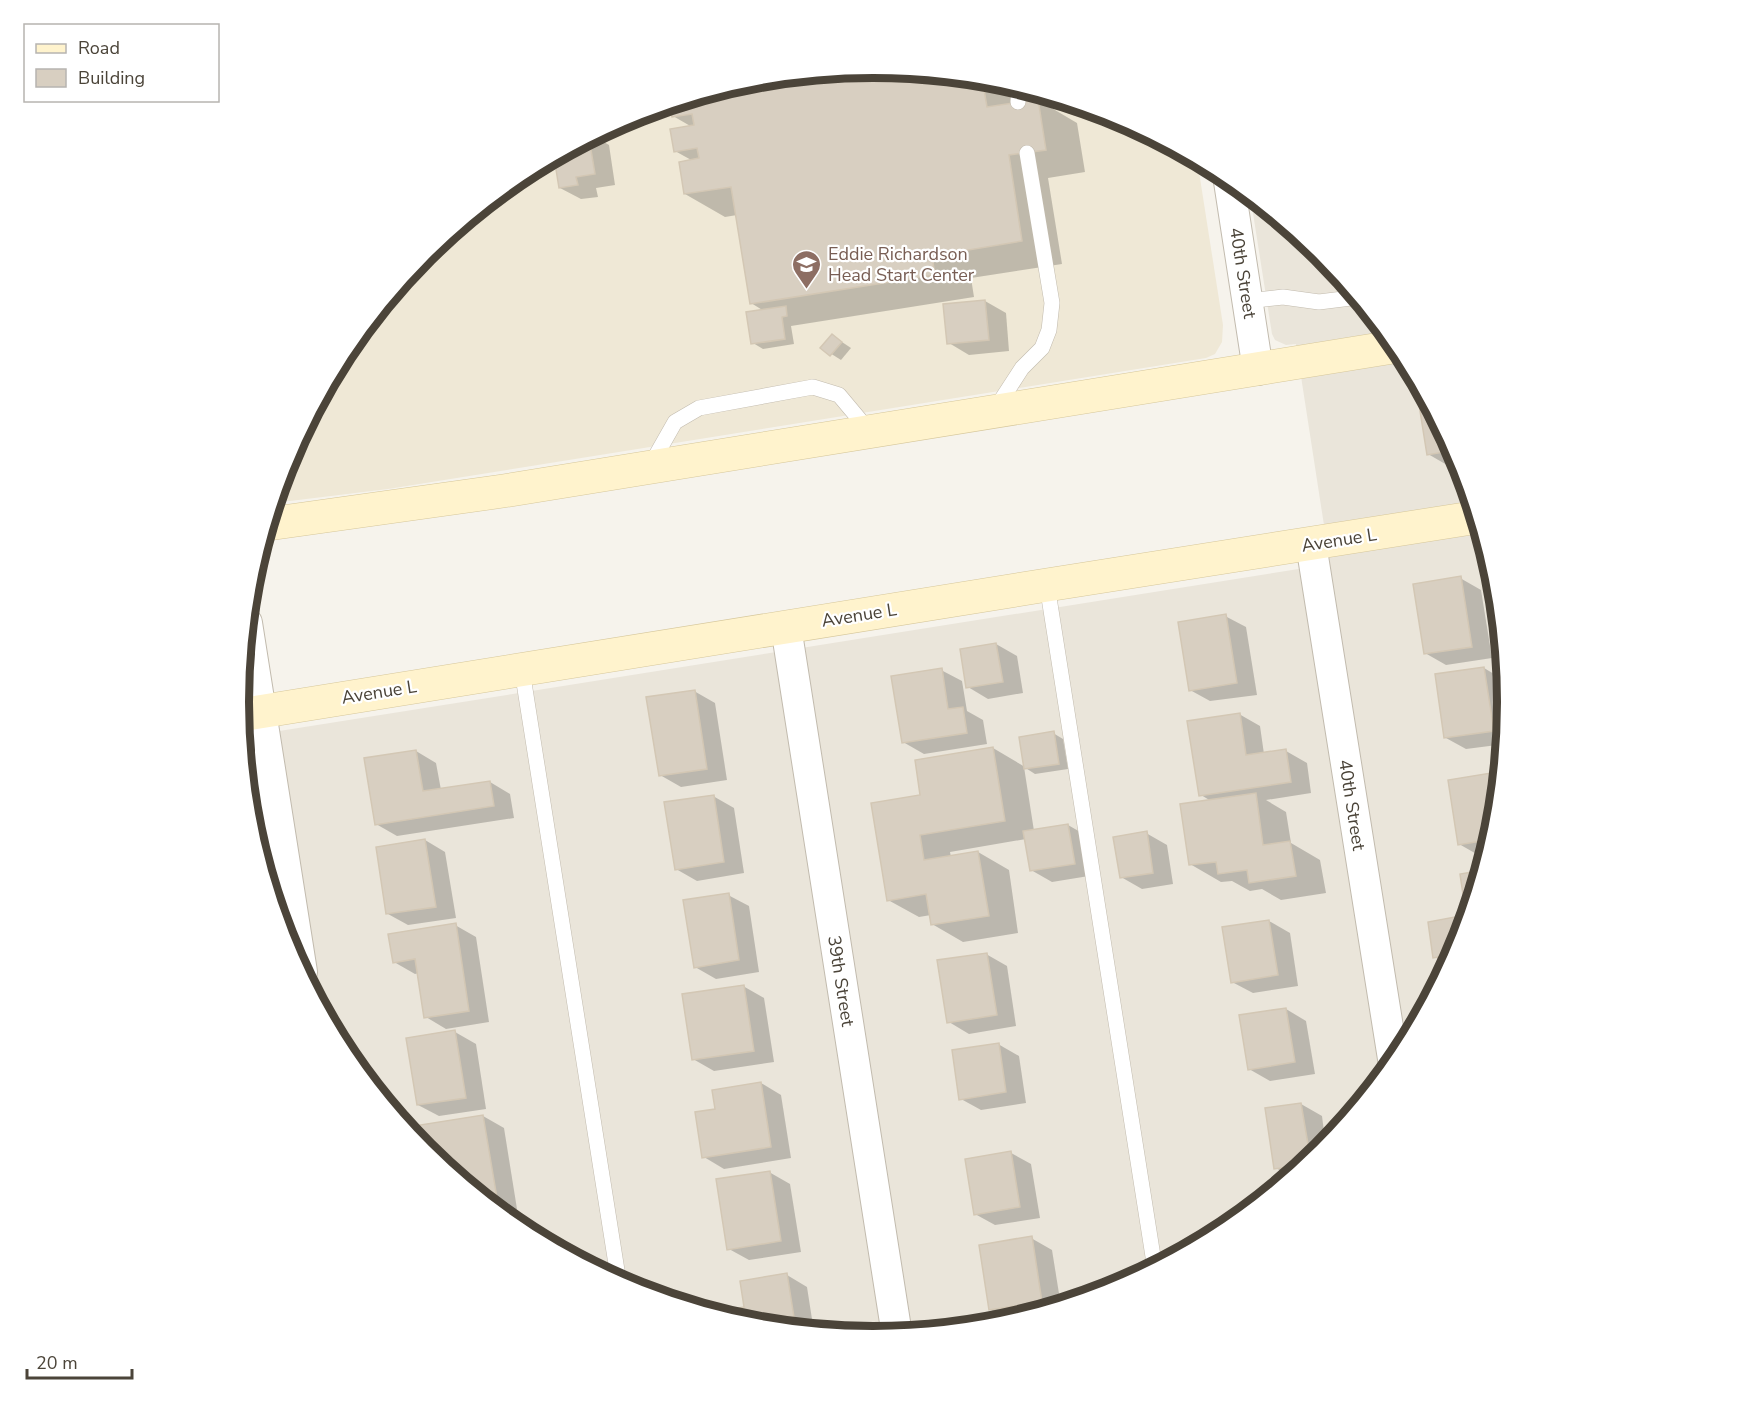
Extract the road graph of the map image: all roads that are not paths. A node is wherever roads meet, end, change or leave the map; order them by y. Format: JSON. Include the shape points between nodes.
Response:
{"nodes":[{"id":1,"x":1027,"y":153,"type":"dead end"},
{"id":2,"x":1230,"y":190,"type":"edge"},
{"id":3,"x":1350,"y":298,"type":"edge"},
{"id":4,"x":1247,"y":301,"type":"junction"},
{"id":5,"x":1387,"y":348,"type":"edge"},
{"id":6,"x":1258,"y":370,"type":"junction"},
{"id":7,"x":992,"y":413,"type":"junction"},
{"id":8,"x":870,"y":432,"type":"junction"},
{"id":9,"x":649,"y":468,"type":"junction"},
{"id":10,"x":1470,"y":518,"type":"edge"},
{"id":11,"x":277,"y":523,"type":"edge"},
{"id":12,"x":1311,"y":544,"type":"junction"},
{"id":13,"x":1047,"y":585,"type":"junction"},
{"id":14,"x":786,"y":627,"type":"junction"},
{"id":15,"x":522,"y":670,"type":"junction"},
{"id":16,"x":249,"y":694,"type":"edge"},
{"id":17,"x":250,"y":713,"type":"edge"},
{"id":18,"x":294,"y":934,"type":"edge"},
{"id":19,"x":1392,"y":1051,"type":"edge"},
{"id":20,"x":1154,"y":1261,"type":"edge"},
{"id":21,"x":617,"y":1271,"type":"edge"},
{"id":22,"x":896,"y":1326,"type":"edge"}],
"edges":[{"from":1,"to":7,"type":"lane","via":[[1052,303],[1049,330],[1042,348],[1022,368]]},
{"from":2,"to":4,"type":"street","name":"40th Street"},
{"from":3,"to":4,"type":"lane","via":[[1319,302],[1283,297]]},
{"from":4,"to":6,"type":"street","name":"40th Street"},
{"from":5,"to":6,"type":"street"},
{"from":6,"to":7,"type":"street"},
{"from":7,"to":8,"type":"street"},
{"from":8,"to":9,"type":"street"},
{"from":8,"to":9,"type":"lane","via":[[839,395],[813,387],[699,408],[675,422]]},
{"from":9,"to":11,"type":"street"},
{"from":10,"to":12,"type":"street","name":"Avenue L"},
{"from":12,"to":13,"type":"street","name":"Avenue L"},
{"from":12,"to":19,"type":"street","name":"40th Street"},
{"from":13,"to":14,"type":"street","name":"Avenue L"},
{"from":13,"to":20,"type":"lane"},
{"from":14,"to":15,"type":"street","name":"Avenue L"},
{"from":14,"to":22,"type":"street","name":"39th Street"},
{"from":15,"to":17,"type":"street","name":"Avenue L"},
{"from":15,"to":21,"type":"lane"},
{"from":16,"to":17,"type":"street"},
{"from":17,"to":18,"type":"street"}]}
